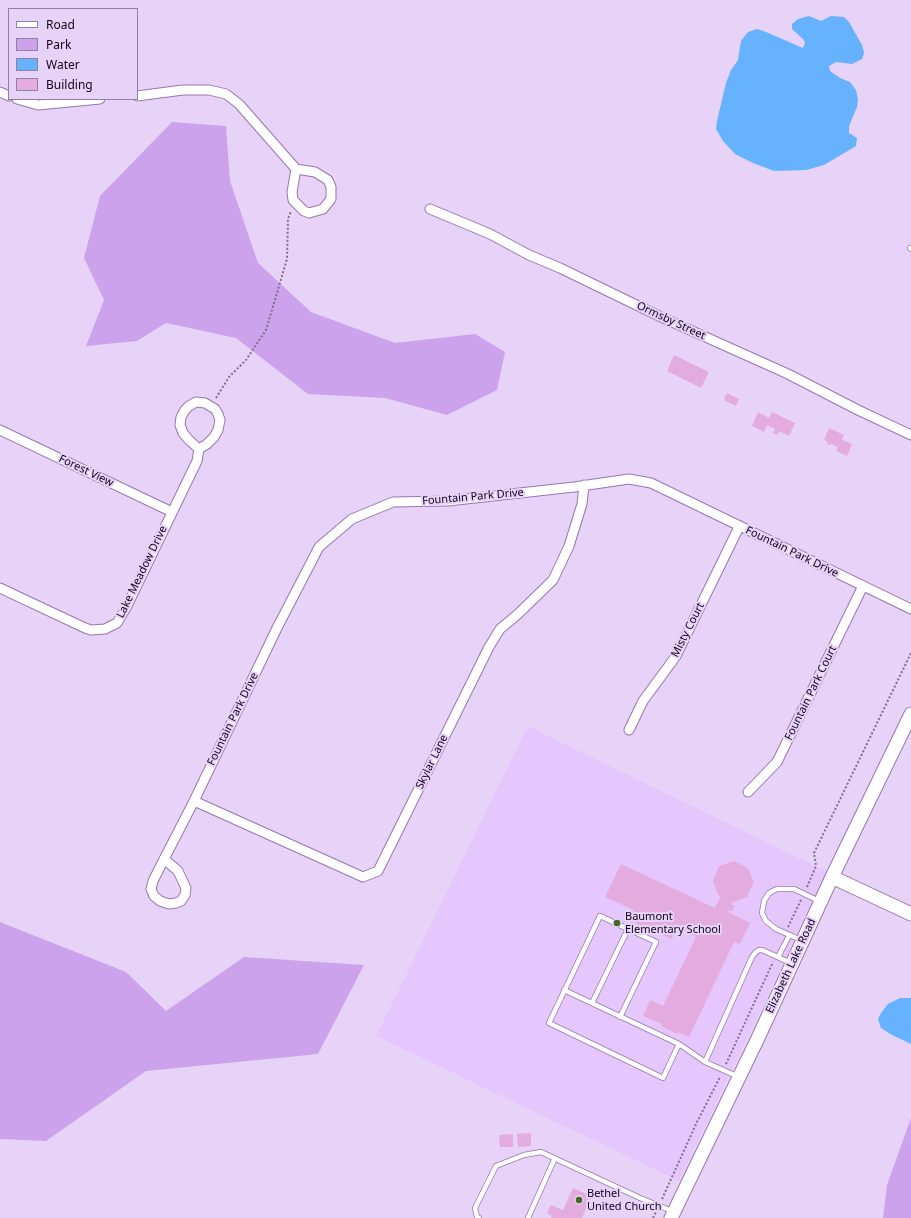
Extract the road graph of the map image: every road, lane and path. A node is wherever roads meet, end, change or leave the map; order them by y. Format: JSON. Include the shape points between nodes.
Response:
{"nodes":[{"id":1,"x":138,"y":96,"type":"edge"},
{"id":2,"x":20,"y":100,"type":"edge"},
{"id":3,"x":90,"y":100,"type":"edge"},
{"id":4,"x":296,"y":169,"type":"junction"},
{"id":5,"x":295,"y":202,"type":"junction"},
{"id":6,"x":430,"y":209,"type":"dead end"},
{"id":7,"x":211,"y":406,"type":"junction"},
{"id":8,"x":0,"y":430,"type":"edge"},
{"id":9,"x":911,"y":435,"type":"edge"},
{"id":10,"x":199,"y":449,"type":"junction"},
{"id":11,"x":584,"y":485,"type":"junction"},
{"id":12,"x":172,"y":512,"type":"junction"},
{"id":13,"x":739,"y":527,"type":"junction"},
{"id":14,"x":863,"y":586,"type":"junction"},
{"id":15,"x":0,"y":588,"type":"edge"},
{"id":16,"x":911,"y":609,"type":"edge"},
{"id":17,"x":911,"y":653,"type":"edge"},
{"id":18,"x":911,"y":714,"type":"edge"},
{"id":19,"x":629,"y":730,"type":"dead end"},
{"id":20,"x":748,"y":792,"type":"dead end"},
{"id":21,"x":194,"y":801,"type":"junction"},
{"id":22,"x":164,"y":859,"type":"junction"},
{"id":23,"x":832,"y":877,"type":"junction"},
{"id":24,"x":804,"y":894,"type":"junction"},
{"id":25,"x":821,"y":902,"type":"junction"},
{"id":26,"x":911,"y":914,"type":"edge"},
{"id":27,"x":628,"y":929,"type":"junction"},
{"id":28,"x":787,"y":935,"type":"junction"},
{"id":29,"x":803,"y":941,"type":"junction"},
{"id":30,"x":777,"y":956,"type":"junction"},
{"id":31,"x":792,"y":964,"type":"junction"},
{"id":32,"x":564,"y":990,"type":"junction"},
{"id":33,"x":592,"y":1003,"type":"junction"},
{"id":34,"x":620,"y":1017,"type":"junction"},
{"id":35,"x":679,"y":1044,"type":"junction"},
{"id":36,"x":705,"y":1062,"type":"junction"},
{"id":37,"x":724,"y":1070,"type":"junction"},
{"id":38,"x":739,"y":1077,"type":"junction"},
{"id":39,"x":555,"y":1158,"type":"junction"},
{"id":40,"x":658,"y":1206,"type":"junction"},
{"id":41,"x":672,"y":1215,"type":"edge"},
{"id":42,"x":479,"y":1218,"type":"edge"},
{"id":43,"x":528,"y":1218,"type":"edge"},
{"id":44,"x":653,"y":1218,"type":"edge"}],
"edges":[{"from":1,"to":4,"type":"street","via":[[183,90],[210,90],[226,94],[240,104]]},
{"from":2,"to":3,"type":"street","via":[[38,105]]},
{"from":4,"to":5,"type":"street","via":[[292,192]]},
{"from":4,"to":5,"type":"street","via":[[315,172],[328,180],[331,198],[323,209],[309,213]]},
{"from":5,"to":7,"type":"path","via":[[288,219],[287,258],[266,330]]},
{"from":6,"to":9,"type":"street","name":"Ormsby Street","via":[[490,234],[529,255],[788,374]]},
{"from":7,"to":10,"type":"street","via":[[218,414],[220,424],[214,437]]},
{"from":7,"to":10,"type":"street","via":[[196,402],[189,406],[181,417],[180,425],[184,433]]},
{"from":8,"to":12,"type":"street","name":"Forest View"},
{"from":10,"to":12,"type":"street","name":"Lake Meadow Drive","via":[[197,460]]},
{"from":11,"to":13,"type":"street","name":"Fountain Park Drive","via":[[629,479],[651,483]]},
{"from":11,"to":21,"type":"street","name":"Fountain Park Drive","via":[[448,501],[393,502],[352,519],[319,547]]},
{"from":11,"to":21,"type":"street","name":"Skylar Lane","via":[[582,504],[569,546],[553,580],[500,629],[492,641],[378,871],[363,877]]},
{"from":12,"to":15,"type":"street","name":"Lake Meadow Drive","via":[[126,608],[117,623],[105,629],[85,628]]},
{"from":13,"to":14,"type":"street","name":"Fountain Park Drive"},
{"from":13,"to":19,"type":"street","name":"Misty Court","via":[[676,656],[643,701]]},
{"from":14,"to":16,"type":"street","name":"Fountain Park Drive"},
{"from":14,"to":20,"type":"street","name":"Fountain Park Court","via":[[777,762]]},
{"from":17,"to":24,"type":"path","via":[[814,853],[816,866]]},
{"from":18,"to":23,"type":"street","name":"Elizabeth Lake Road"},
{"from":21,"to":22,"type":"street","name":"Fountain Park Drive"},
{"from":22,"to":22,"type":"street","name":"Fountain Park Drive","via":[[151,889],[154,896],[160,900],[169,904],[176,903],[181,901],[186,888],[178,871]]},
{"from":23,"to":25,"type":"street","name":"Elizabeth Lake Road"},
{"from":23,"to":26,"type":"street"},
{"from":24,"to":25,"type":"lane"},
{"from":24,"to":28,"type":"path"},
{"from":24,"to":28,"type":"lane","via":[[794,889],[777,889],[769,893],[764,901],[762,912],[766,921]]},
{"from":25,"to":29,"type":"street","name":"Elizabeth Lake Road"},
{"from":27,"to":32,"type":"lane","via":[[600,916]]},
{"from":27,"to":33,"type":"lane"},
{"from":27,"to":34,"type":"lane","via":[[656,942]]},
{"from":28,"to":29,"type":"lane"},
{"from":28,"to":30,"type":"lane"},
{"from":29,"to":31,"type":"street","name":"Elizabeth Lake Road"},
{"from":30,"to":31,"type":"lane"},
{"from":30,"to":36,"type":"lane","via":[[759,950],[755,952]]},
{"from":30,"to":37,"type":"path"},
{"from":31,"to":38,"type":"street","name":"Elizabeth Lake Road"},
{"from":32,"to":33,"type":"lane"},
{"from":32,"to":35,"type":"lane","via":[[548,1023],[663,1078]]},
{"from":33,"to":34,"type":"lane"},
{"from":34,"to":35,"type":"lane"},
{"from":35,"to":36,"type":"lane"},
{"from":36,"to":37,"type":"lane"},
{"from":37,"to":38,"type":"lane"},
{"from":37,"to":40,"type":"path"},
{"from":38,"to":41,"type":"street","name":"Elizabeth Lake Road"},
{"from":39,"to":40,"type":"lane"},
{"from":39,"to":42,"type":"lane","via":[[541,1152],[524,1155],[496,1166],[475,1208]]},
{"from":39,"to":43,"type":"lane"},
{"from":40,"to":41,"type":"lane"},
{"from":40,"to":44,"type":"path"}]}
